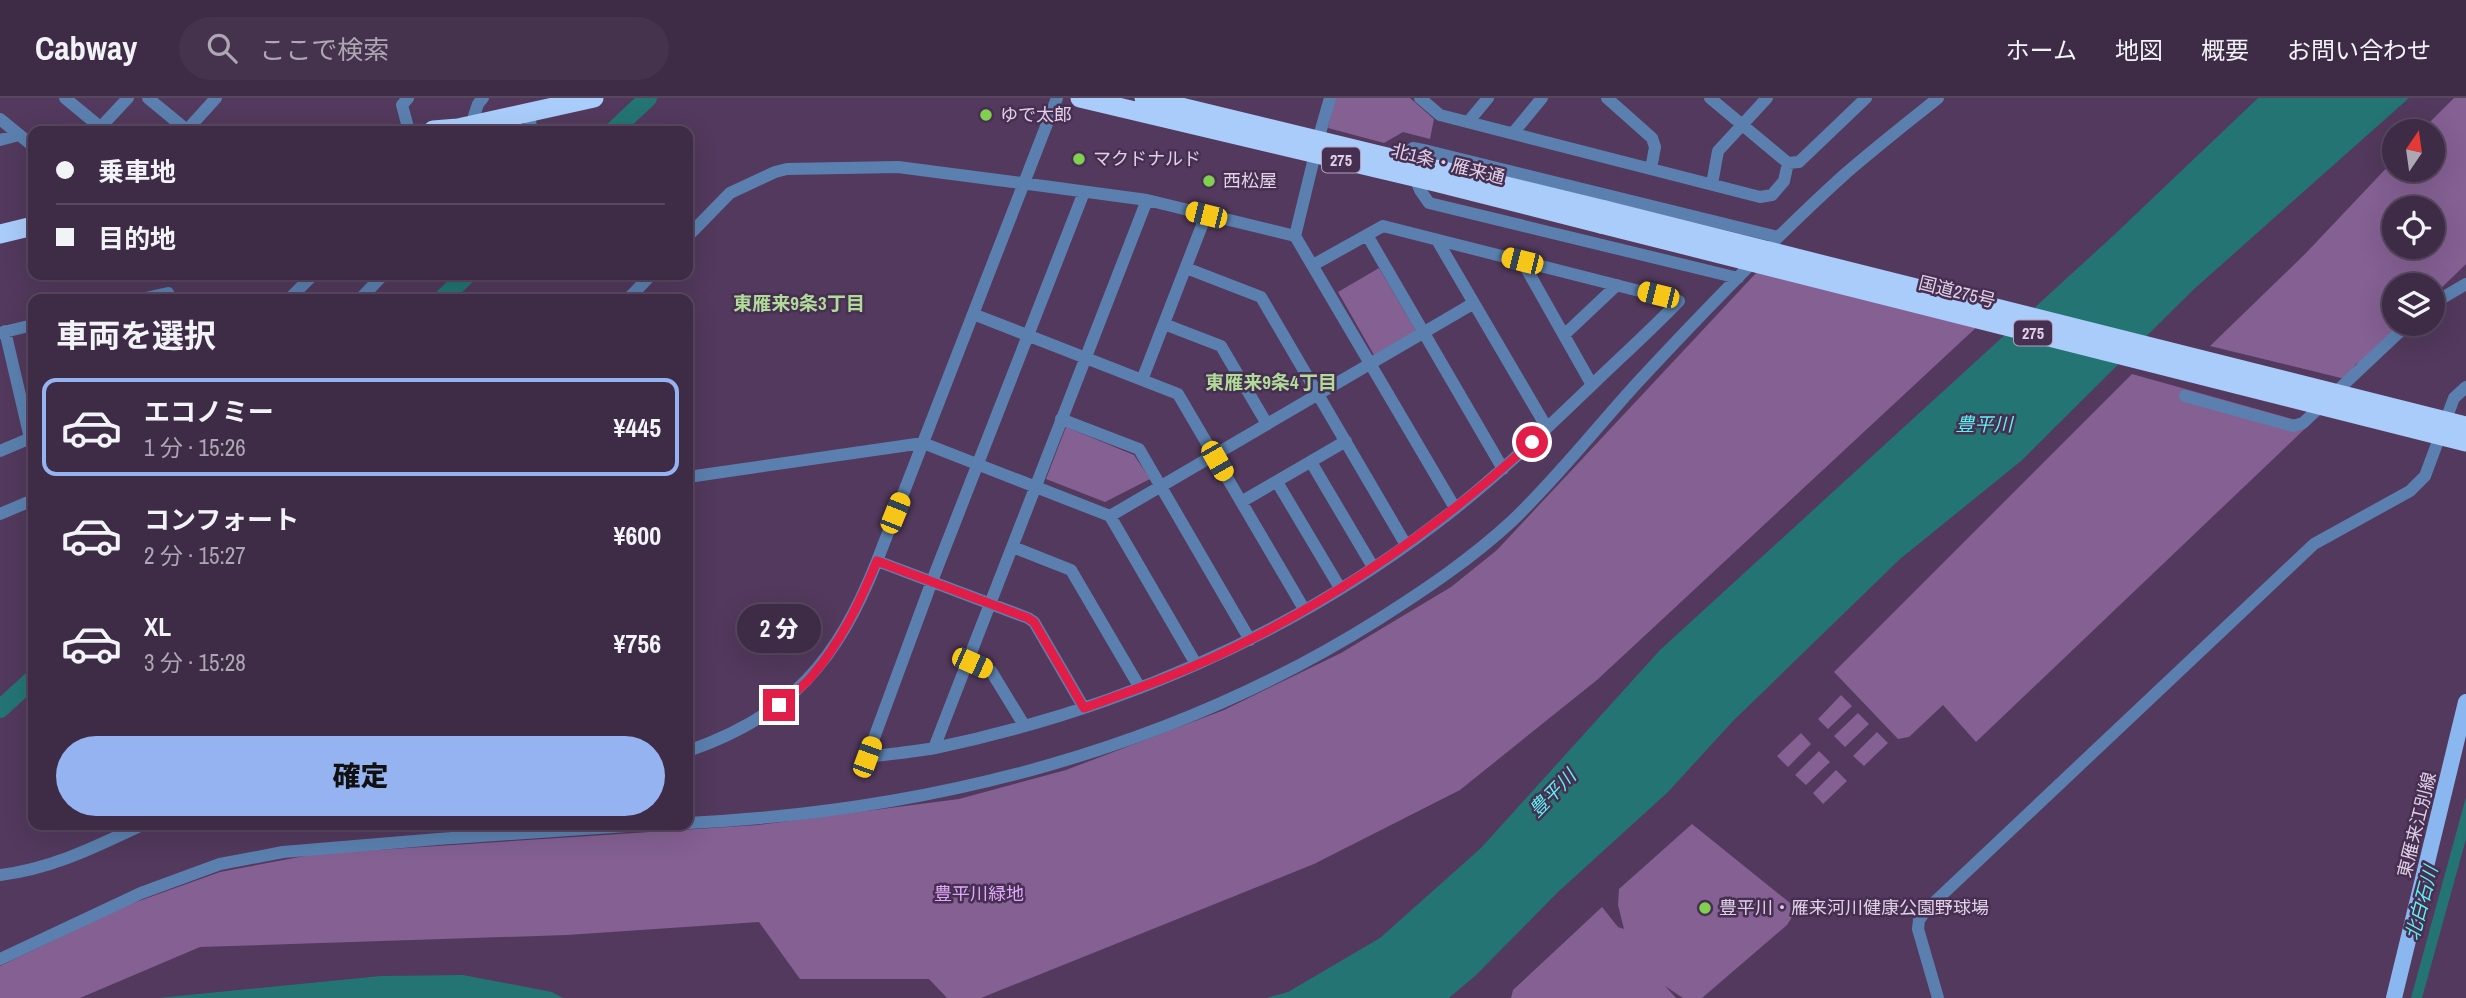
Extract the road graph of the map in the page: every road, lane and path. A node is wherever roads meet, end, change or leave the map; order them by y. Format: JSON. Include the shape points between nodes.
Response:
{"nodes":[{"id":1,"x":65,"y":98,"type":"edge"},
{"id":2,"x":128,"y":98,"type":"edge"},
{"id":3,"x":148,"y":98,"type":"edge"},
{"id":4,"x":216,"y":98,"type":"edge"},
{"id":5,"x":408,"y":98,"type":"edge"},
{"id":6,"x":483,"y":98,"type":"edge"},
{"id":7,"x":1056,"y":98,"type":"edge"},
{"id":8,"x":1080,"y":98,"type":"edge"},
{"id":9,"x":1144,"y":98,"type":"edge"},
{"id":10,"x":1330,"y":98,"type":"edge"},
{"id":11,"x":1488,"y":98,"type":"edge"},
{"id":12,"x":1542,"y":98,"type":"edge"},
{"id":13,"x":1607,"y":98,"type":"edge"},
{"id":14,"x":1710,"y":98,"type":"edge"},
{"id":15,"x":1767,"y":98,"type":"edge"},
{"id":16,"x":1866,"y":98,"type":"edge"},
{"id":17,"x":1938,"y":98,"type":"edge"},
{"id":18,"x":583,"y":99,"type":"edge"},
{"id":19,"x":1427,"y":100,"type":"edge"},
{"id":20,"x":533,"y":114,"type":"edge"},
{"id":21,"x":474,"y":116,"type":"junction"},
{"id":22,"x":0,"y":118,"type":"edge"},
{"id":23,"x":1469,"y":121,"type":"junction"},
{"id":24,"x":1742,"y":125,"type":"junction"},
{"id":25,"x":96,"y":126,"type":"edge"},
{"id":26,"x":104,"y":126,"type":"edge"},
{"id":27,"x":181,"y":126,"type":"edge"},
{"id":28,"x":191,"y":126,"type":"edge"},
{"id":29,"x":408,"y":126,"type":"edge"},
{"id":30,"x":445,"y":126,"type":"edge"},
{"id":31,"x":469,"y":126,"type":"edge"},
{"id":32,"x":1513,"y":133,"type":"junction"},
{"id":33,"x":19,"y":135,"type":"junction"},
{"id":34,"x":0,"y":140,"type":"edge"},
{"id":35,"x":28,"y":142,"type":"edge"},
{"id":36,"x":1316,"y":147,"type":"junction"},
{"id":37,"x":1788,"y":163,"type":"junction"},
{"id":38,"x":1411,"y":169,"type":"junction"},
{"id":39,"x":1651,"y":169,"type":"junction"},
{"id":40,"x":1024,"y":183,"type":"junction"},
{"id":41,"x":1712,"y":184,"type":"junction"},
{"id":42,"x":1084,"y":192,"type":"junction"},
{"id":43,"x":1147,"y":200,"type":"junction"},
{"id":44,"x":1206,"y":215,"type":"junction"},
{"id":45,"x":1603,"y":217,"type":"junction"},
{"id":46,"x":28,"y":227,"type":"edge"},
{"id":47,"x":693,"y":231,"type":"edge"},
{"id":48,"x":0,"y":234,"type":"edge"},
{"id":49,"x":1367,"y":235,"type":"junction"},
{"id":50,"x":1295,"y":236,"type":"junction"},
{"id":51,"x":1778,"y":237,"type":"junction"},
{"id":52,"x":1437,"y":240,"type":"junction"},
{"id":53,"x":1522,"y":261,"type":"junction"},
{"id":54,"x":1313,"y":265,"type":"junction"},
{"id":55,"x":1186,"y":268,"type":"junction"},
{"id":56,"x":1738,"y":278,"type":"junction"},
{"id":57,"x":308,"y":280,"type":"edge"},
{"id":58,"x":646,"y":280,"type":"edge"},
{"id":59,"x":2466,"y":284,"type":"edge"},
{"id":60,"x":1617,"y":285,"type":"junction"},
{"id":61,"x":294,"y":294,"type":"edge"},
{"id":62,"x":633,"y":294,"type":"edge"},
{"id":63,"x":2445,"y":296,"type":"edge"},
{"id":64,"x":1474,"y":303,"type":"junction"},
{"id":65,"x":973,"y":314,"type":"junction"},
{"id":66,"x":1164,"y":324,"type":"junction"},
{"id":67,"x":28,"y":326,"type":"edge"},
{"id":68,"x":2,"y":332,"type":"edge"},
{"id":69,"x":1423,"y":332,"type":"junction"},
{"id":70,"x":1564,"y":335,"type":"junction"},
{"id":71,"x":1027,"y":336,"type":"junction"},
{"id":72,"x":2395,"y":336,"type":"edge"},
{"id":73,"x":1085,"y":358,"type":"junction"},
{"id":74,"x":1370,"y":364,"type":"junction"},
{"id":75,"x":1142,"y":380,"type":"junction"},
{"id":76,"x":1592,"y":385,"type":"junction"},
{"id":77,"x":2466,"y":387,"type":"edge"},
{"id":78,"x":1317,"y":393,"type":"junction"},
{"id":79,"x":2185,"y":396,"type":"dead end"},
{"id":80,"x":1062,"y":419,"type":"junction"},
{"id":81,"x":28,"y":423,"type":"edge"},
{"id":82,"x":1267,"y":424,"type":"junction"},
{"id":83,"x":2466,"y":426,"type":"edge"},
{"id":84,"x":1547,"y":428,"type":"junction"},
{"id":85,"x":28,"y":439,"type":"edge"},
{"id":86,"x":1346,"y":441,"type":"junction"},
{"id":87,"x":2466,"y":442,"type":"edge"},
{"id":88,"x":923,"y":443,"type":"junction"},
{"id":89,"x":0,"y":451,"type":"edge"},
{"id":90,"x":1213,"y":455,"type":"junction"},
{"id":91,"x":1311,"y":462,"type":"junction"},
{"id":92,"x":978,"y":465,"type":"junction"},
{"id":93,"x":1503,"y":469,"type":"junction"},
{"id":94,"x":693,"y":476,"type":"edge"},
{"id":95,"x":1277,"y":482,"type":"junction"},
{"id":96,"x":1161,"y":485,"type":"junction"},
{"id":97,"x":1035,"y":487,"type":"junction"},
{"id":98,"x":28,"y":502,"type":"edge"},
{"id":99,"x":1241,"y":502,"type":"junction"},
{"id":100,"x":1455,"y":508,"type":"junction"},
{"id":101,"x":0,"y":514,"type":"edge"},
{"id":102,"x":1110,"y":516,"type":"junction"},
{"id":103,"x":1406,"y":545,"type":"junction"},
{"id":104,"x":1013,"y":547,"type":"junction"},
{"id":105,"x":877,"y":561,"type":"junction"},
{"id":106,"x":1373,"y":567,"type":"junction"},
{"id":107,"x":932,"y":581,"type":"junction"},
{"id":108,"x":1340,"y":588,"type":"junction"},
{"id":109,"x":990,"y":603,"type":"junction"},
{"id":110,"x":1304,"y":610,"type":"junction"},
{"id":111,"x":1250,"y":640,"type":"junction"},
{"id":112,"x":967,"y":661,"type":"junction"},
{"id":113,"x":1196,"y":664,"type":"junction"},
{"id":114,"x":1140,"y":688,"type":"junction"},
{"id":115,"x":2466,"y":702,"type":"edge"},
{"id":116,"x":1084,"y":708,"type":"junction"},
{"id":117,"x":1024,"y":725,"type":"junction"},
{"id":118,"x":934,"y":748,"type":"junction"},
{"id":119,"x":693,"y":749,"type":"edge"},
{"id":120,"x":693,"y":823,"type":"edge"},
{"id":121,"x":131,"y":830,"type":"edge"},
{"id":122,"x":576,"y":830,"type":"edge"},
{"id":123,"x":0,"y":875,"type":"edge"},
{"id":124,"x":0,"y":959,"type":"edge"},
{"id":125,"x":1938,"y":998,"type":"edge"},
{"id":126,"x":2394,"y":998,"type":"edge"}],
"edges":[{"from":1,"to":25,"type":"street"},
{"from":2,"to":26,"type":"street"},
{"from":3,"to":27,"type":"street"},
{"from":4,"to":28,"type":"street"},
{"from":5,"to":29,"type":"street","via":[[402,105]]},
{"from":6,"to":21,"type":"street"},
{"from":7,"to":40,"type":"street"},
{"from":8,"to":36,"type":"highway","name":"北1条・雁来通","number":"275"},
{"from":9,"to":36,"type":"highway","name":"北1条・雁来通","number":"275"},
{"from":10,"to":36,"type":"street"},
{"from":11,"to":23,"type":"street"},
{"from":12,"to":32,"type":"street"},
{"from":13,"to":39,"type":"street","via":[[1652,138]]},
{"from":14,"to":24,"type":"street"},
{"from":15,"to":24,"type":"street"},
{"from":16,"to":37,"type":"street","via":[[1799,162]]},
{"from":17,"to":51,"type":"street"},
{"from":18,"to":20,"type":"highway"},
{"from":19,"to":23,"type":"street","via":[[1440,114]]},
{"from":20,"to":21,"type":"highway"},
{"from":20,"to":31,"type":"highway"},
{"from":21,"to":30,"type":"highway"},
{"from":22,"to":33,"type":"street"},
{"from":23,"to":32,"type":"street"},
{"from":24,"to":37,"type":"street"},
{"from":24,"to":41,"type":"street","via":[[1718,151]]},
{"from":32,"to":39,"type":"street"},
{"from":33,"to":34,"type":"street"},
{"from":33,"to":35,"type":"street"},
{"from":36,"to":38,"type":"highway","name":"北1条・雁来通","number":"275"},
{"from":36,"to":50,"type":"street"},
{"from":37,"to":41,"type":"street","via":[[1784,181],[1772,195],[1760,197]]},
{"from":38,"to":45,"type":"highway","name":"北1条・雁来通","number":"275"},
{"from":38,"to":51,"type":"street","via":[[1405,153],[1413,148]]},
{"from":38,"to":56,"type":"street","via":[[1429,203]]},
{"from":39,"to":41,"type":"street"},
{"from":40,"to":42,"type":"street"},
{"from":40,"to":47,"type":"street","via":[[898,167],[787,169],[730,193]]},
{"from":40,"to":65,"type":"street"},
{"from":42,"to":43,"type":"street"},
{"from":42,"to":71,"type":"street"},
{"from":43,"to":44,"type":"street"},
{"from":43,"to":73,"type":"street"},
{"from":44,"to":50,"type":"street"},
{"from":44,"to":55,"type":"street"},
{"from":45,"to":83,"type":"highway","name":"国道275号","number":"275","bridge":true},
{"from":45,"to":87,"type":"highway","name":"国道275号","number":"275","bridge":true},
{"from":46,"to":48,"type":"highway"},
{"from":49,"to":52,"type":"street","via":[[1383,226]]},
{"from":49,"to":54,"type":"street"},
{"from":49,"to":69,"type":"street"},
{"from":50,"to":54,"type":"street"},
{"from":51,"to":56,"type":"street"},
{"from":52,"to":53,"type":"street"},
{"from":52,"to":64,"type":"street"},
{"from":53,"to":60,"type":"street"},
{"from":53,"to":70,"type":"street"},
{"from":54,"to":74,"type":"street"},
{"from":55,"to":66,"type":"street"},
{"from":55,"to":78,"type":"street","via":[[1262,297]]},
{"from":56,"to":120,"type":"street","via":[[1511,521],[1454,570],[1336,646],[1281,675],[1186,719],[1085,755],[996,779],[841,810]]},
{"from":57,"to":61,"type":"street"},
{"from":58,"to":62,"type":"street"},
{"from":59,"to":63,"type":"street"},
{"from":60,"to":70,"type":"street"},
{"from":60,"to":76,"type":"street","via":[[1679,301]]},
{"from":64,"to":69,"type":"street"},
{"from":64,"to":84,"type":"street"},
{"from":65,"to":71,"type":"street"},
{"from":65,"to":88,"type":"street"},
{"from":66,"to":75,"type":"street"},
{"from":66,"to":82,"type":"street","via":[[1221,346]]},
{"from":67,"to":68,"type":"street"},
{"from":68,"to":81,"type":"street"},
{"from":69,"to":74,"type":"street"},
{"from":69,"to":93,"type":"street"},
{"from":70,"to":76,"type":"street"},
{"from":71,"to":73,"type":"street"},
{"from":71,"to":92,"type":"street"},
{"from":72,"to":79,"type":"street","via":[[2303,423],[2293,426]]},
{"from":73,"to":75,"type":"street"},
{"from":73,"to":80,"type":"street"},
{"from":74,"to":78,"type":"street"},
{"from":74,"to":100,"type":"street"},
{"from":75,"to":90,"type":"street","via":[[1178,394]]},
{"from":76,"to":84,"type":"street"},
{"from":77,"to":125,"type":"street","via":[[2454,398],[2425,476],[2410,491],[2314,544],[1926,910],[1918,929]]},
{"from":78,"to":82,"type":"street"},
{"from":78,"to":86,"type":"street"},
{"from":80,"to":96,"type":"street","via":[[1139,449]]},
{"from":80,"to":97,"type":"street"},
{"from":82,"to":90,"type":"street"},
{"from":84,"to":93,"type":"street"},
{"from":85,"to":89,"type":"street"},
{"from":86,"to":91,"type":"street"},
{"from":86,"to":103,"type":"street"},
{"from":88,"to":92,"type":"street"},
{"from":88,"to":94,"type":"street"},
{"from":88,"to":105,"type":"street"},
{"from":90,"to":96,"type":"street"},
{"from":90,"to":99,"type":"street"},
{"from":91,"to":95,"type":"street"},
{"from":91,"to":106,"type":"street"},
{"from":92,"to":97,"type":"street"},
{"from":92,"to":107,"type":"street"},
{"from":93,"to":100,"type":"street"},
{"from":95,"to":99,"type":"street"},
{"from":95,"to":108,"type":"street"},
{"from":96,"to":102,"type":"street"},
{"from":96,"to":111,"type":"street"},
{"from":97,"to":102,"type":"street"},
{"from":97,"to":104,"type":"street"},
{"from":98,"to":101,"type":"street"},
{"from":99,"to":110,"type":"street"},
{"from":100,"to":103,"type":"street"},
{"from":102,"to":113,"type":"street"},
{"from":103,"to":106,"type":"street"},
{"from":104,"to":109,"type":"street"},
{"from":104,"to":114,"type":"street","via":[[1071,570]]},
{"from":105,"to":107,"type":"street"},
{"from":105,"to":119,"type":"street","via":[[850,620],[810,678],[779,705]]},
{"from":106,"to":108,"type":"street"},
{"from":107,"to":109,"type":"street"},
{"from":107,"to":118,"type":"street","via":[[867,757]]},
{"from":108,"to":110,"type":"street"},
{"from":109,"to":112,"type":"street"},
{"from":109,"to":116,"type":"street","via":[[1034,622]]},
{"from":110,"to":111,"type":"street"},
{"from":111,"to":113,"type":"street"},
{"from":112,"to":117,"type":"street","via":[[991,671]]},
{"from":112,"to":118,"type":"street"},
{"from":113,"to":114,"type":"street"},
{"from":114,"to":116,"type":"street"},
{"from":115,"to":126,"type":"main road","name":"東雁来江別線"},
{"from":116,"to":117,"type":"street"},
{"from":117,"to":118,"type":"street"},
{"from":121,"to":123,"type":"street","via":[[79,855]]},
{"from":122,"to":124,"type":"street","via":[[296,851],[220,864],[141,893]]}]}
